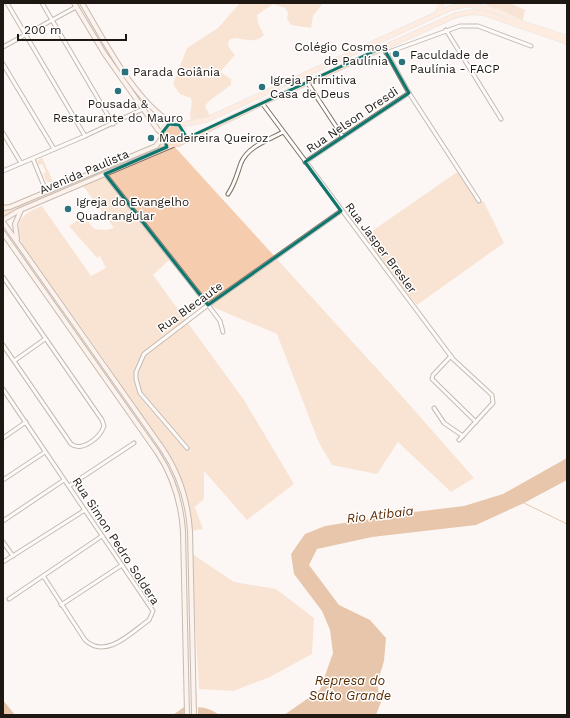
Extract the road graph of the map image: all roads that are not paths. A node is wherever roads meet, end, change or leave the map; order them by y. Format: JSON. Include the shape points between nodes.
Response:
{"nodes":[{"id":1,"x":7,"y":3,"type":"edge"},
{"id":2,"x":42,"y":3,"type":"edge"},
{"id":3,"x":82,"y":3,"type":"edge"},
{"id":4,"x":442,"y":3,"type":"edge"},
{"id":5,"x":484,"y":3,"type":"edge"},
{"id":6,"x":75,"y":5,"type":"edge"},
{"id":7,"x":499,"y":12,"type":"junction"},
{"id":8,"x":437,"y":14,"type":"junction"},
{"id":9,"x":52,"y":20,"type":"junction"},
{"id":10,"x":446,"y":30,"type":"junction"},
{"id":11,"x":26,"y":34,"type":"junction"},
{"id":12,"x":567,"y":38,"type":"edge"},
{"id":13,"x":567,"y":42,"type":"edge"},
{"id":14,"x":531,"y":46,"type":"dead end"},
{"id":15,"x":3,"y":47,"type":"edge"},
{"id":16,"x":383,"y":47,"type":"junction"},
{"id":17,"x":386,"y":52,"type":"junction"},
{"id":18,"x":3,"y":64,"type":"edge"},
{"id":19,"x":306,"y":82,"type":"junction"},
{"id":20,"x":409,"y":93,"type":"junction"},
{"id":21,"x":262,"y":103,"type":"junction"},
{"id":22,"x":143,"y":109,"type":"junction"},
{"id":23,"x":501,"y":119,"type":"dead end"},
{"id":24,"x":172,"y":123,"type":"junction"},
{"id":25,"x":113,"y":124,"type":"junction"},
{"id":26,"x":179,"y":125,"type":"junction"},
{"id":27,"x":283,"y":132,"type":"junction"},
{"id":28,"x":3,"y":133,"type":"edge"},
{"id":29,"x":163,"y":135,"type":"junction"},
{"id":30,"x":85,"y":136,"type":"junction"},
{"id":31,"x":343,"y":137,"type":"junction"},
{"id":32,"x":182,"y":140,"type":"junction"},
{"id":33,"x":173,"y":145,"type":"junction"},
{"id":34,"x":54,"y":149,"type":"junction"},
{"id":35,"x":33,"y":159,"type":"junction"},
{"id":36,"x":305,"y":162,"type":"junction"},
{"id":37,"x":21,"y":163,"type":"junction"},
{"id":38,"x":3,"y":170,"type":"edge"},
{"id":39,"x":105,"y":174,"type":"junction"},
{"id":40,"x":46,"y":191,"type":"junction"},
{"id":41,"x":228,"y":194,"type":"dead end"},
{"id":42,"x":479,"y":201,"type":"dead end"},
{"id":43,"x":3,"y":208,"type":"edge"},
{"id":44,"x":21,"y":210,"type":"junction"},
{"id":45,"x":341,"y":211,"type":"junction"},
{"id":46,"x":3,"y":221,"type":"edge"},
{"id":47,"x":3,"y":233,"type":"edge"},
{"id":48,"x":18,"y":241,"type":"junction"},
{"id":49,"x":3,"y":277,"type":"edge"},
{"id":50,"x":208,"y":305,"type":"junction"},
{"id":51,"x":223,"y":332,"type":"dead end"},
{"id":52,"x":45,"y":339,"type":"junction"},
{"id":53,"x":3,"y":345,"type":"edge"},
{"id":54,"x":451,"y":356,"type":"junction"},
{"id":55,"x":14,"y":361,"type":"junction"},
{"id":56,"x":3,"y":389,"type":"edge"},
{"id":57,"x":434,"y":408,"type":"dead end"},
{"id":58,"x":26,"y":422,"type":"junction"},
{"id":59,"x":476,"y":422,"type":"junction"},
{"id":60,"x":463,"y":436,"type":"junction"},
{"id":61,"x":3,"y":438,"type":"edge"},
{"id":62,"x":459,"y":440,"type":"dead end"},
{"id":63,"x":134,"y":443,"type":"dead end"},
{"id":64,"x":187,"y":448,"type":"dead end"},
{"id":65,"x":45,"y":452,"type":"junction"},
{"id":66,"x":3,"y":480,"type":"edge"},
{"id":67,"x":64,"y":480,"type":"junction"},
{"id":68,"x":69,"y":486,"type":"junction"},
{"id":69,"x":85,"y":510,"type":"junction"},
{"id":70,"x":3,"y":521,"type":"edge"},
{"id":71,"x":102,"y":536,"type":"junction"},
{"id":72,"x":3,"y":542,"type":"edge"},
{"id":73,"x":13,"y":556,"type":"junction"},
{"id":74,"x":3,"y":562,"type":"edge"},
{"id":75,"x":122,"y":565,"type":"junction"},
{"id":76,"x":44,"y":577,"type":"junction"},
{"id":77,"x":9,"y":598,"type":"dead end"},
{"id":78,"x":62,"y":605,"type":"junction"},
{"id":79,"x":187,"y":715,"type":"edge"},
{"id":80,"x":194,"y":715,"type":"edge"}],
"edges":[{"from":1,"to":11,"type":"street"},
{"from":2,"to":9,"type":"street"},
{"from":3,"to":24,"type":"main road","via":[[105,43],[144,100],[160,116]]},
{"from":4,"to":8,"type":"main road"},
{"from":5,"to":7,"type":"main road"},
{"from":6,"to":9,"type":"street"},
{"from":6,"to":22,"type":"main road"},
{"from":7,"to":8,"type":"main road","via":[[468,4]]},
{"from":7,"to":12,"type":"main road","via":[[522,23]]},
{"from":8,"to":26,"type":"main road","via":[[206,120]]},
{"from":9,"to":11,"type":"street"},
{"from":9,"to":25,"type":"street"},
{"from":10,"to":14,"type":"street","via":[[460,26],[478,26]]},
{"from":10,"to":17,"type":"street"},
{"from":10,"to":23,"type":"street"},
{"from":11,"to":15,"type":"street"},
{"from":11,"to":30,"type":"street"},
{"from":13,"to":16,"type":"main road","via":[[484,13],[472,12],[454,16]]},
{"from":16,"to":17,"type":"street"},
{"from":16,"to":19,"type":"main road"},
{"from":17,"to":20,"type":"street"},
{"from":18,"to":34,"type":"street"},
{"from":19,"to":21,"type":"main road"},
{"from":19,"to":31,"type":"street"},
{"from":20,"to":31,"type":"street","name":"Rua Nelson Dresdi"},
{"from":20,"to":42,"type":"street"},
{"from":21,"to":27,"type":"street","name":"Rua Jasper Bresler"},
{"from":21,"to":32,"type":"main road"},
{"from":22,"to":25,"type":"street"},
{"from":22,"to":29,"type":"main road"},
{"from":24,"to":26,"type":"main road"},
{"from":24,"to":29,"type":"main road","via":[[166,125]]},
{"from":25,"to":30,"type":"street"},
{"from":26,"to":32,"type":"main road","via":[[184,132]]},
{"from":27,"to":36,"type":"street","name":"Rua Jasper Bresler"},
{"from":27,"to":41,"type":"street","via":[[252,148],[246,154],[235,184]]},
{"from":28,"to":37,"type":"street"},
{"from":29,"to":33,"type":"main road","via":[[166,142]]},
{"from":29,"to":40,"type":"main road","name":"Avenida Paulista","via":[[156,146]]},
{"from":30,"to":34,"type":"street"},
{"from":31,"to":36,"type":"street","name":"Rua Nelson Dresdi"},
{"from":32,"to":33,"type":"main road"},
{"from":33,"to":39,"type":"main road","name":"Avenida Paulista"},
{"from":34,"to":35,"type":"street"},
{"from":35,"to":37,"type":"street"},
{"from":35,"to":40,"type":"street"},
{"from":36,"to":45,"type":"street","name":"Rua Jasper Bresler"},
{"from":37,"to":38,"type":"street"},
{"from":39,"to":44,"type":"main road","name":"Avenida Paulista"},
{"from":39,"to":50,"type":"street"},
{"from":40,"to":43,"type":"main road","name":"Avenida Paulista","via":[[10,208]]},
{"from":44,"to":46,"type":"main road","name":"Avenida Paulista"},
{"from":44,"to":48,"type":"main road","via":[[15,224]]},
{"from":45,"to":50,"type":"street","name":"Rua Blecaute"},
{"from":45,"to":54,"type":"street","name":"Rua Jasper Bresler"},
{"from":46,"to":48,"type":"main road"},
{"from":47,"to":79,"type":"main road","via":[[157,452],[173,483],[183,531]]},
{"from":48,"to":80,"type":"main road","via":[[162,448],[180,481],[190,522]]},
{"from":49,"to":52,"type":"street"},
{"from":50,"to":51,"type":"street","via":[[220,321]]},
{"from":50,"to":64,"type":"street","name":"Rua Blecaute","via":[[148,349],[136,372],[140,393]]},
{"from":52,"to":55,"type":"street"},
{"from":52,"to":55,"type":"street","via":[[102,420],[103,430],[82,447],[71,444]]},
{"from":53,"to":55,"type":"street"},
{"from":54,"to":59,"type":"street","name":"Rua Jasper Bresler","via":[[493,397],[493,403]]},
{"from":54,"to":59,"type":"street","via":[[432,379]]},
{"from":56,"to":58,"type":"street","name":"Rua Simon Pedro Soldera"},
{"from":57,"to":60,"type":"street","via":[[444,423]]},
{"from":58,"to":61,"type":"street"},
{"from":58,"to":65,"type":"street","name":"Rua Simon Pedro Soldera"},
{"from":59,"to":60,"type":"street"},
{"from":60,"to":62,"type":"street"},
{"from":63,"to":68,"type":"street"},
{"from":65,"to":66,"type":"street"},
{"from":65,"to":67,"type":"street","name":"Rua Simon Pedro Soldera"},
{"from":67,"to":68,"type":"street","name":"Rua Simon Pedro Soldera"},
{"from":67,"to":70,"type":"street"},
{"from":68,"to":69,"type":"street","name":"Rua Simon Pedro Soldera"},
{"from":69,"to":71,"type":"street","name":"Rua Simon Pedro Soldera"},
{"from":69,"to":73,"type":"street"},
{"from":71,"to":75,"type":"street","name":"Rua Simon Pedro Soldera"},
{"from":71,"to":76,"type":"street"},
{"from":72,"to":73,"type":"street"},
{"from":73,"to":74,"type":"street"},
{"from":75,"to":78,"type":"street"},
{"from":75,"to":78,"type":"street","name":"Rua Simon Pedro Soldera","via":[[153,611],[149,620],[122,639],[105,648],[88,644]]},
{"from":76,"to":77,"type":"street"},
{"from":76,"to":78,"type":"street","name":"Rua Simon Pedro Soldera"}]}
